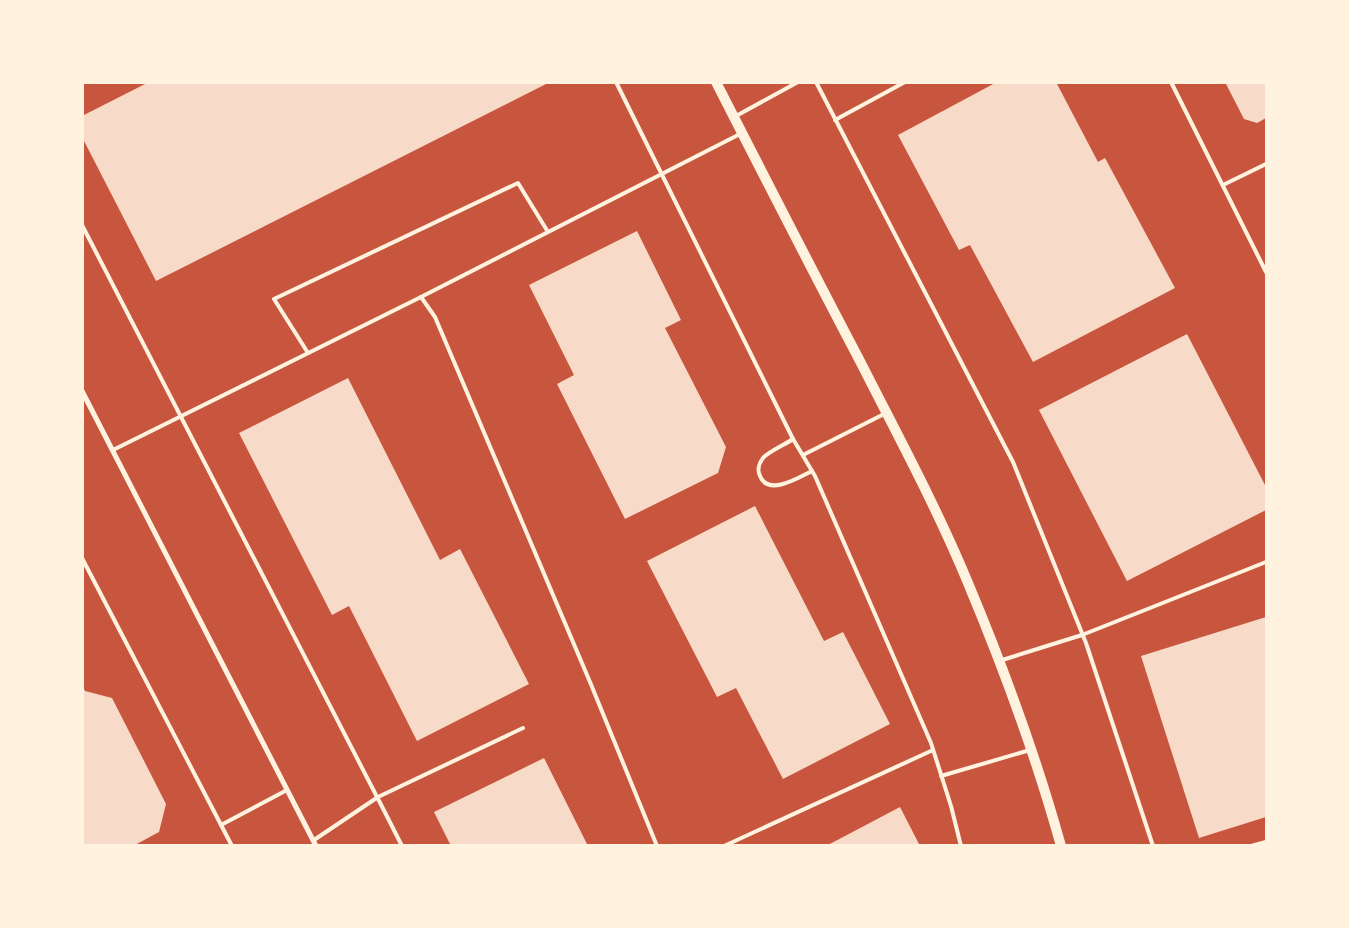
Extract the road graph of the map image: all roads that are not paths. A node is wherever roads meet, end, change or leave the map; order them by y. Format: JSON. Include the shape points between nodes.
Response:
{"nodes":[{"id":1,"x":616,"y":82,"type":"edge"},
{"id":2,"x":716,"y":82,"type":"edge"},
{"id":3,"x":798,"y":82,"type":"edge"},
{"id":4,"x":816,"y":82,"type":"edge"},
{"id":5,"x":905,"y":82,"type":"edge"},
{"id":6,"x":1171,"y":82,"type":"edge"},
{"id":7,"x":734,"y":117,"type":"junction"},
{"id":8,"x":835,"y":120,"type":"junction"},
{"id":9,"x":742,"y":134,"type":"junction"},
{"id":10,"x":1266,"y":164,"type":"edge"},
{"id":11,"x":663,"y":174,"type":"junction"},
{"id":12,"x":1223,"y":185,"type":"junction"},
{"id":13,"x":82,"y":224,"type":"edge"},
{"id":14,"x":548,"y":232,"type":"junction"},
{"id":15,"x":1266,"y":272,"type":"edge"},
{"id":16,"x":421,"y":297,"type":"junction"},
{"id":17,"x":308,"y":353,"type":"junction"},
{"id":18,"x":82,"y":391,"type":"edge"},
{"id":19,"x":886,"y":413,"type":"junction"},
{"id":20,"x":180,"y":417,"type":"junction"},
{"id":21,"x":793,"y":439,"type":"junction"},
{"id":22,"x":113,"y":450,"type":"junction"},
{"id":23,"x":803,"y":455,"type":"junction"},
{"id":24,"x":812,"y":471,"type":"junction"},
{"id":25,"x":82,"y":558,"type":"edge"},
{"id":26,"x":1266,"y":562,"type":"edge"},
{"id":27,"x":1082,"y":635,"type":"junction"},
{"id":28,"x":999,"y":660,"type":"junction"},
{"id":29,"x":524,"y":728,"type":"dead end"},
{"id":30,"x":933,"y":750,"type":"junction"},
{"id":31,"x":1031,"y":750,"type":"junction"},
{"id":32,"x":941,"y":776,"type":"junction"},
{"id":33,"x":287,"y":790,"type":"junction"},
{"id":34,"x":378,"y":797,"type":"junction"},
{"id":35,"x":222,"y":825,"type":"junction"},
{"id":36,"x":1266,"y":842,"type":"edge"},
{"id":37,"x":315,"y":843,"type":"edge"},
{"id":38,"x":232,"y":846,"type":"edge"},
{"id":39,"x":402,"y":846,"type":"edge"},
{"id":40,"x":657,"y":846,"type":"edge"},
{"id":41,"x":724,"y":846,"type":"edge"},
{"id":42,"x":961,"y":846,"type":"edge"},
{"id":43,"x":1061,"y":846,"type":"edge"},
{"id":44,"x":1153,"y":846,"type":"edge"},
{"id":45,"x":1251,"y":846,"type":"edge"}],
"edges":[{"from":1,"to":11,"type":"lane"},
{"from":2,"to":7,"type":"main road"},
{"from":3,"to":7,"type":"lane"},
{"from":4,"to":8,"type":"lane"},
{"from":5,"to":8,"type":"lane"},
{"from":6,"to":12,"type":"lane"},
{"from":7,"to":9,"type":"main road"},
{"from":8,"to":27,"type":"lane","via":[[1013,462]]},
{"from":9,"to":11,"type":"lane"},
{"from":9,"to":19,"type":"main road"},
{"from":10,"to":12,"type":"lane"},
{"from":11,"to":14,"type":"lane"},
{"from":11,"to":21,"type":"lane"},
{"from":12,"to":15,"type":"lane"},
{"from":13,"to":20,"type":"lane"},
{"from":14,"to":16,"type":"lane"},
{"from":14,"to":17,"type":"lane","via":[[518,183],[274,300]]},
{"from":16,"to":17,"type":"lane"},
{"from":16,"to":40,"type":"lane","via":[[435,317]]},
{"from":17,"to":20,"type":"lane"},
{"from":18,"to":22,"type":"street"},
{"from":19,"to":23,"type":"lane"},
{"from":19,"to":28,"type":"main road","via":[[942,523]]},
{"from":20,"to":22,"type":"lane"},
{"from":20,"to":34,"type":"lane"},
{"from":21,"to":23,"type":"lane"},
{"from":21,"to":24,"type":"lane","via":[[765,456],[758,467],[761,480],[777,486]]},
{"from":22,"to":33,"type":"street"},
{"from":23,"to":24,"type":"lane"},
{"from":24,"to":30,"type":"lane"},
{"from":25,"to":35,"type":"lane"},
{"from":26,"to":27,"type":"lane"},
{"from":27,"to":28,"type":"lane"},
{"from":27,"to":44,"type":"lane"},
{"from":28,"to":31,"type":"main road"},
{"from":29,"to":34,"type":"lane"},
{"from":30,"to":32,"type":"lane"},
{"from":30,"to":41,"type":"lane"},
{"from":31,"to":32,"type":"lane"},
{"from":31,"to":43,"type":"main road"},
{"from":32,"to":42,"type":"lane"},
{"from":33,"to":35,"type":"lane"},
{"from":33,"to":37,"type":"street"},
{"from":34,"to":37,"type":"lane"},
{"from":34,"to":39,"type":"lane"},
{"from":35,"to":38,"type":"lane"},
{"from":36,"to":45,"type":"lane"}]}
